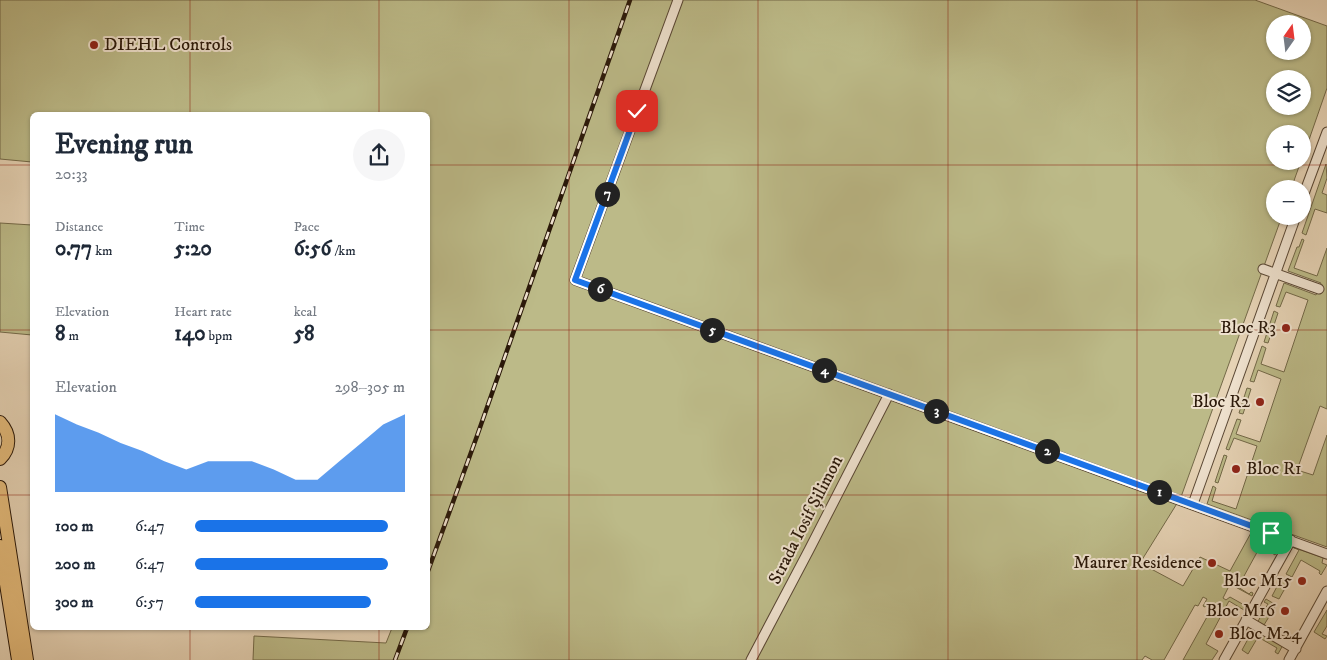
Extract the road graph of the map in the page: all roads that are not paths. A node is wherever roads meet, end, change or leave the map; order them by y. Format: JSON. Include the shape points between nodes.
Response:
{"nodes":[{"id":1,"x":678,"y":0,"type":"edge"},
{"id":2,"x":1327,"y":132,"type":"edge"},
{"id":3,"x":1309,"y":180,"type":"edge"},
{"id":4,"x":1293,"y":225,"type":"edge"},
{"id":5,"x":1263,"y":269,"type":"dead end"},
{"id":6,"x":1276,"y":274,"type":"junction"},
{"id":7,"x":1319,"y":289,"type":"dead end"},
{"id":8,"x":888,"y":394,"type":"junction"},
{"id":9,"x":0,"y":422,"type":"edge"},
{"id":10,"x":0,"y":459,"type":"edge"},
{"id":11,"x":0,"y":487,"type":"edge"},
{"id":12,"x":1193,"y":504,"type":"junction"},
{"id":13,"x":1291,"y":540,"type":"junction"},
{"id":14,"x":0,"y":546,"type":"edge"},
{"id":15,"x":1327,"y":554,"type":"edge"},
{"id":16,"x":1327,"y":591,"type":"edge"},
{"id":17,"x":1246,"y":620,"type":"junction"},
{"id":18,"x":1296,"y":649,"type":"junction"},
{"id":19,"x":18,"y":660,"type":"edge"},
{"id":20,"x":27,"y":660,"type":"edge"},
{"id":21,"x":751,"y":660,"type":"edge"},
{"id":22,"x":1224,"y":660,"type":"edge"},
{"id":23,"x":1290,"y":660,"type":"edge"}],
"edges":[{"from":1,"to":8,"type":"street","via":[[575,280]]},
{"from":2,"to":3,"type":"street"},
{"from":4,"to":6,"type":"street"},
{"from":5,"to":6,"type":"street"},
{"from":6,"to":7,"type":"street"},
{"from":6,"to":12,"type":"street"},
{"from":8,"to":12,"type":"street"},
{"from":8,"to":21,"type":"street","name":"Strada Iosif Șilimon"},
{"from":9,"to":10,"type":"main road","via":[[8,440]]},
{"from":11,"to":20,"type":"main road"},
{"from":12,"to":13,"type":"street"},
{"from":13,"to":15,"type":"street"},
{"from":13,"to":17,"type":"street"},
{"from":14,"to":19,"type":"main road"},
{"from":16,"to":18,"type":"street"},
{"from":17,"to":18,"type":"street"},
{"from":17,"to":22,"type":"street"},
{"from":18,"to":23,"type":"street"}]}
